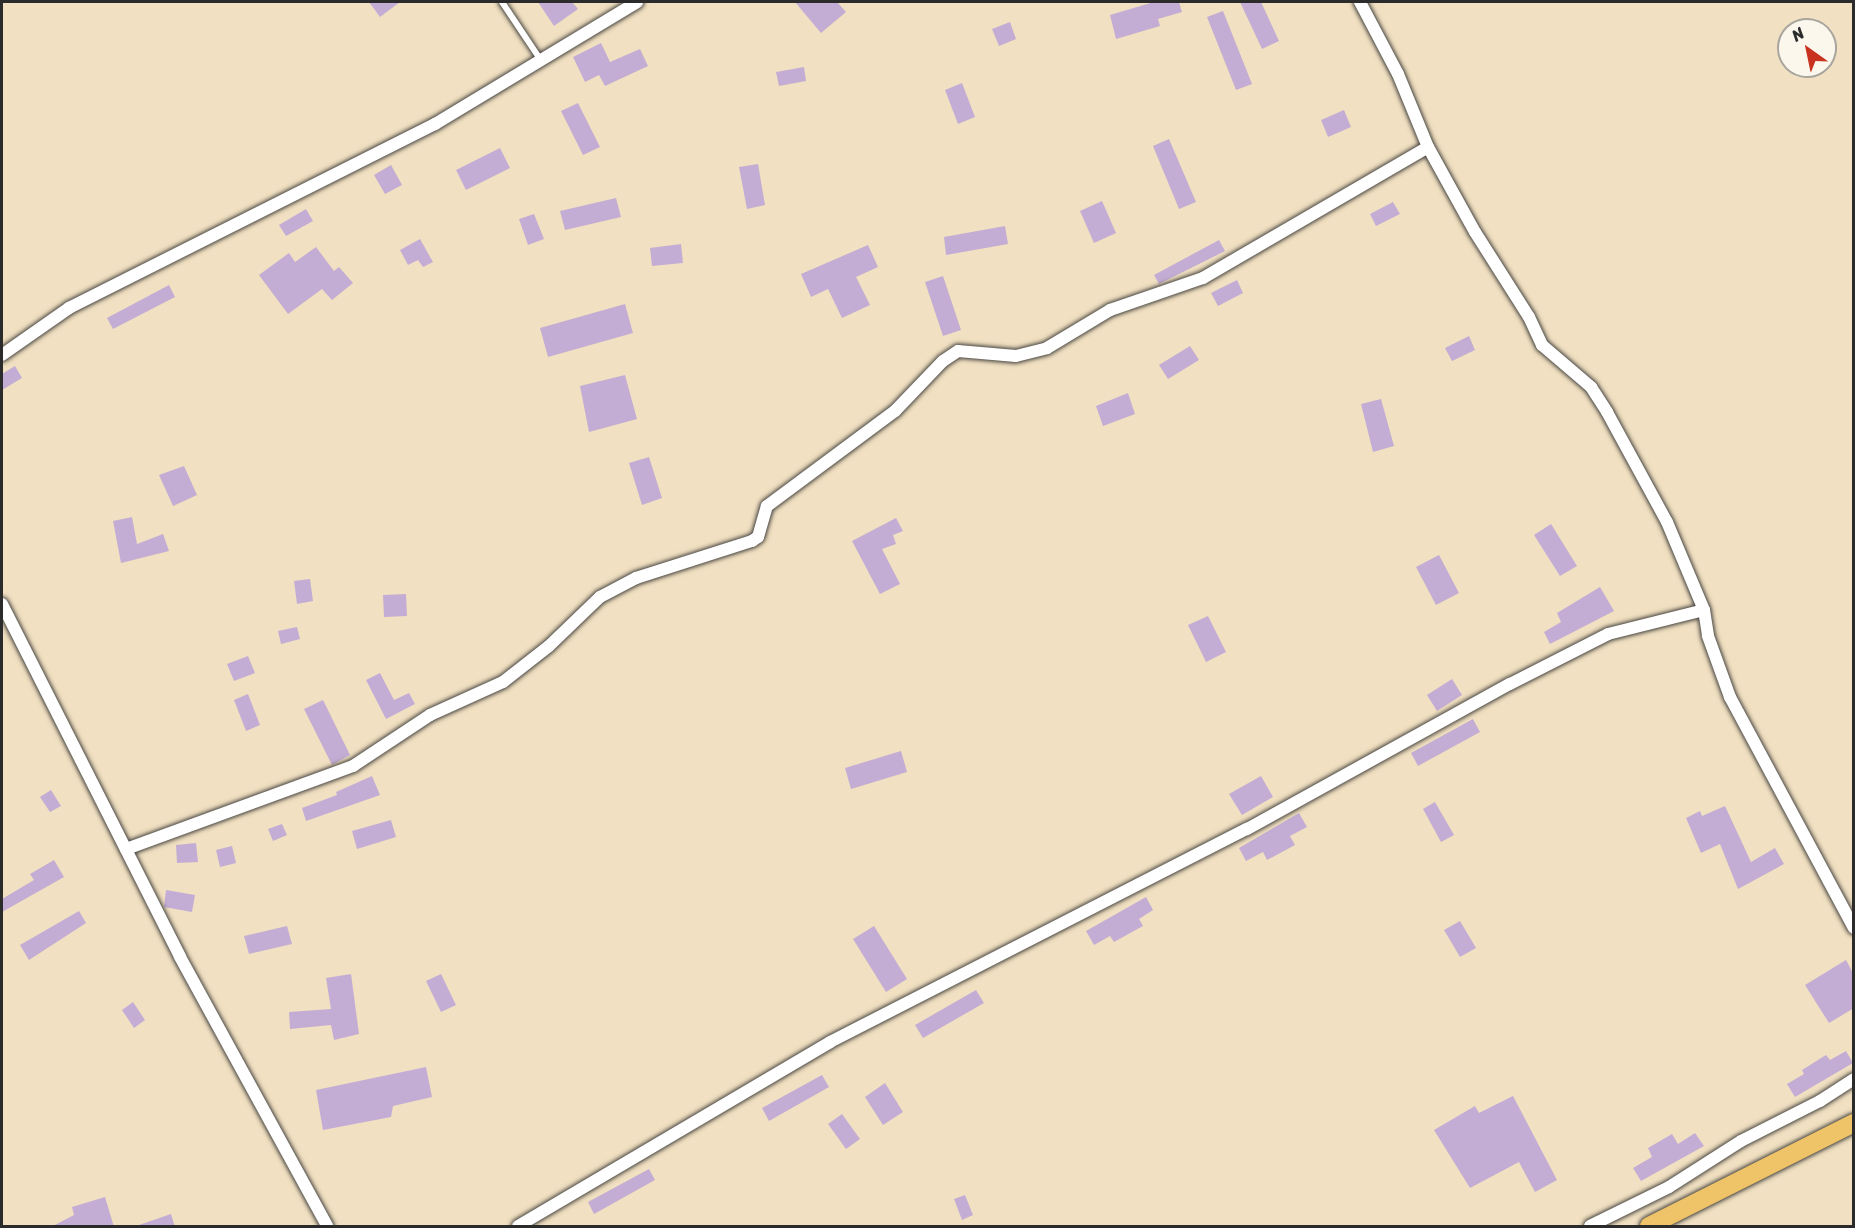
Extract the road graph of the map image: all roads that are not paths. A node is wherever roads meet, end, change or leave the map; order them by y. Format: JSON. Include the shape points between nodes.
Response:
{"nodes":[{"id":1,"x":502,"y":2,"type":"edge"},
{"id":2,"x":637,"y":2,"type":"edge"},
{"id":3,"x":1360,"y":2,"type":"edge"},
{"id":4,"x":540,"y":59,"type":"junction"},
{"id":5,"x":1428,"y":147,"type":"junction"},
{"id":6,"x":2,"y":355,"type":"edge"},
{"id":7,"x":2,"y":604,"type":"edge"},
{"id":8,"x":1704,"y":610,"type":"junction"},
{"id":9,"x":126,"y":849,"type":"junction"},
{"id":10,"x":1854,"y":928,"type":"edge"},
{"id":11,"x":1854,"y":1079,"type":"edge"},
{"id":12,"x":1854,"y":1123,"type":"edge"},
{"id":13,"x":327,"y":1227,"type":"edge"},
{"id":14,"x":518,"y":1227,"type":"edge"},
{"id":15,"x":1590,"y":1227,"type":"edge"},
{"id":16,"x":1649,"y":1227,"type":"edge"}],
"edges":[{"from":1,"to":4,"type":"lane"},
{"from":2,"to":4,"type":"street"},
{"from":3,"to":5,"type":"street","via":[[1406,91]]},
{"from":4,"to":6,"type":"street","via":[[435,124],[69,308]]},
{"from":5,"to":8,"type":"street","via":[[1542,345],[1591,387],[1607,412],[1667,522]]},
{"from":5,"to":9,"type":"street","via":[[1203,278],[1110,310],[1047,348],[1016,356],[958,351],[943,361],[895,411],[767,506],[758,537],[752,541],[636,578],[600,597],[549,646],[503,682],[430,715],[353,766]]},
{"from":7,"to":9,"type":"street"},
{"from":8,"to":10,"type":"street","via":[[1708,636],[1730,697]]},
{"from":8,"to":14,"type":"street","via":[[1608,633],[1247,829],[830,1042]]},
{"from":9,"to":13,"type":"street"},
{"from":11,"to":15,"type":"street","via":[[1741,1141],[1669,1187]]},
{"from":12,"to":16,"type":"main road"}]}
